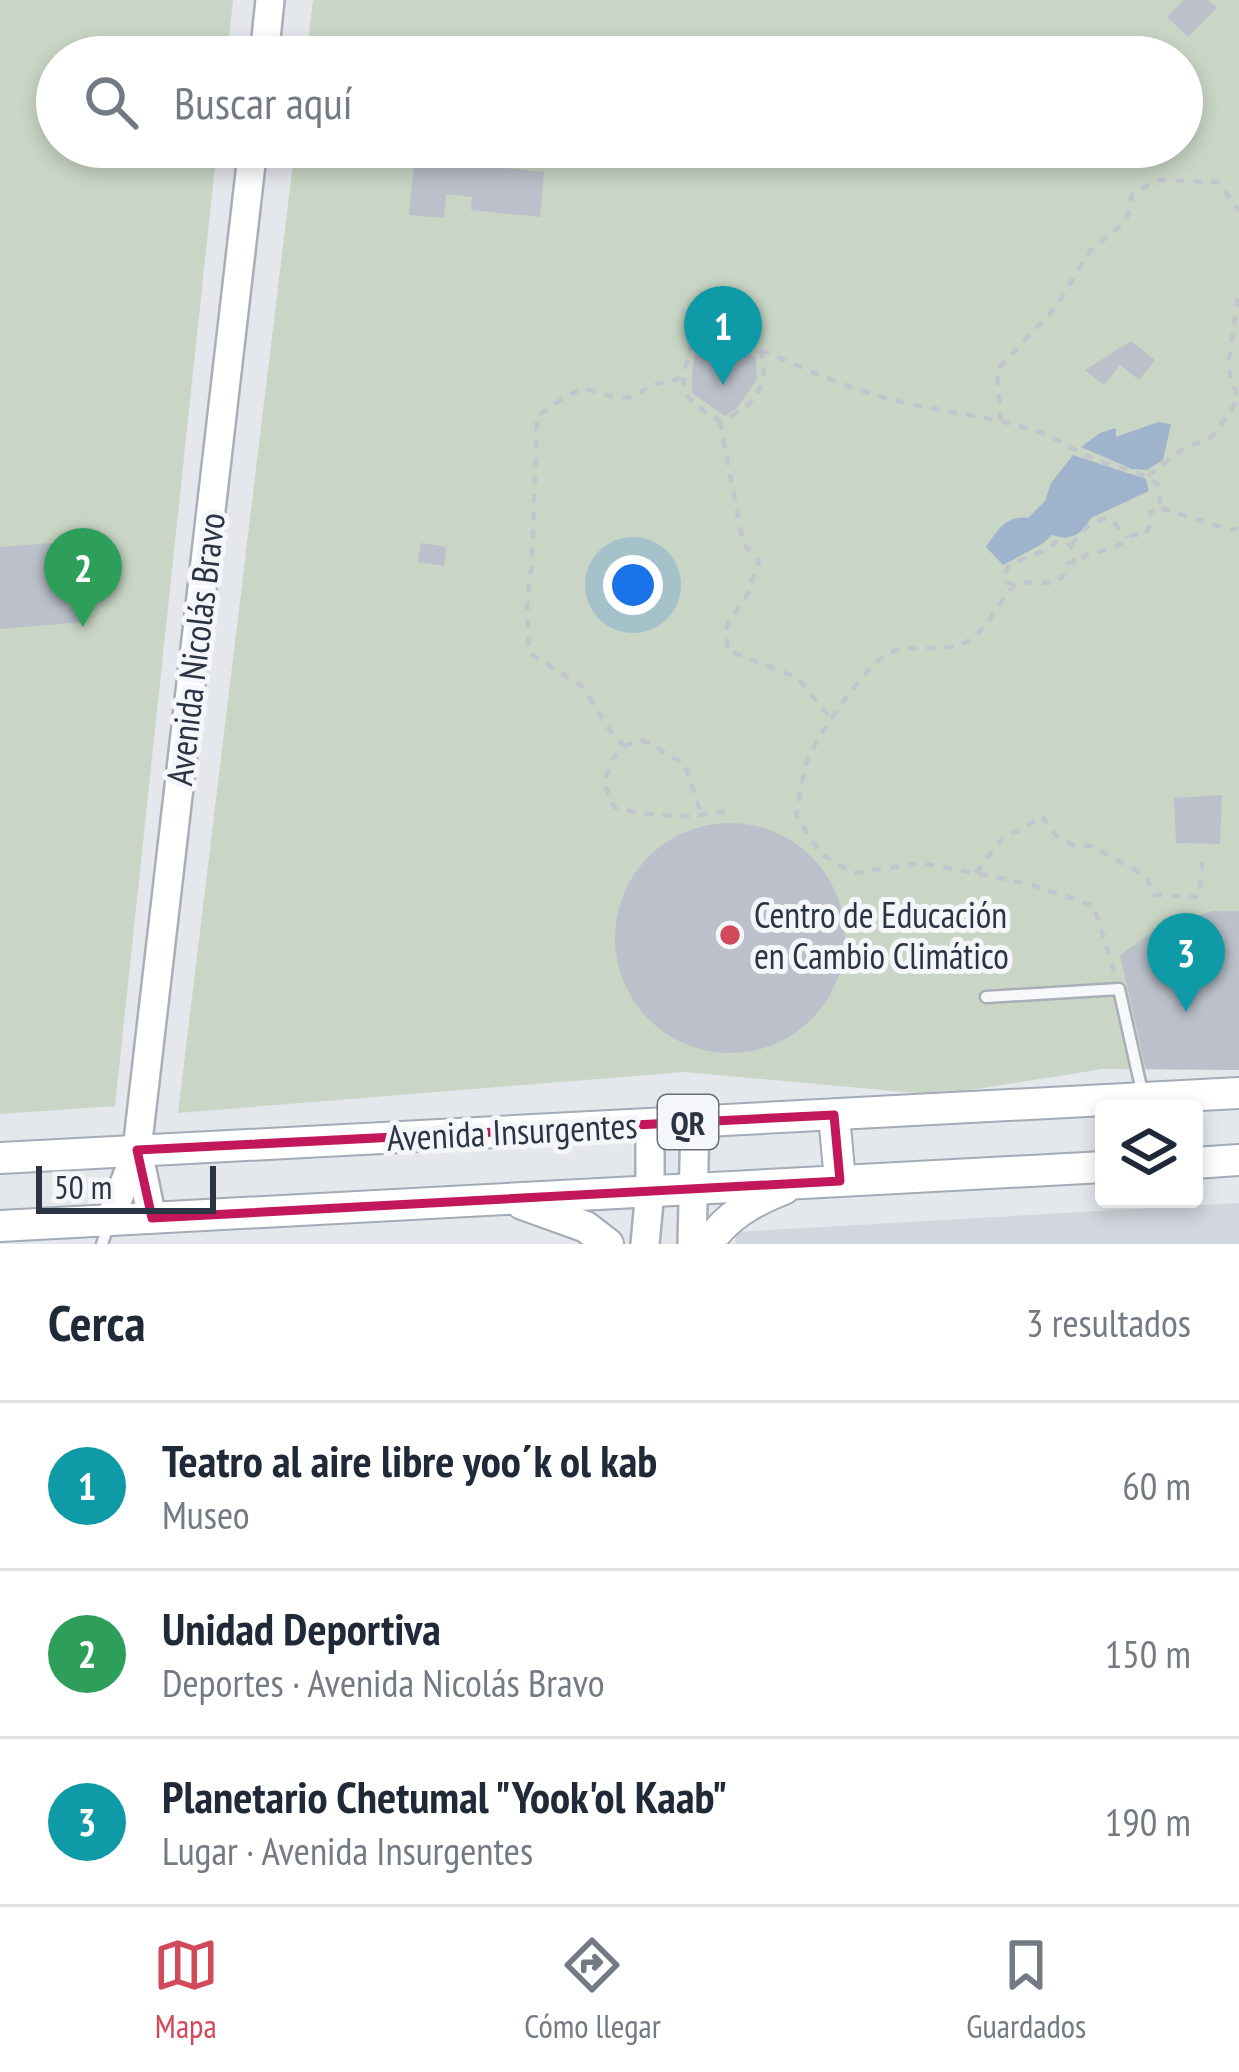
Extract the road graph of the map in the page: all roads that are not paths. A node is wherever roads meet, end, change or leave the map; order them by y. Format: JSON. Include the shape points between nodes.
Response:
{"nodes":[{"id":1,"x":270,"y":0,"type":"edge"},
{"id":2,"x":266,"y":36,"type":"edge"},
{"id":3,"x":252,"y":168,"type":"edge"},
{"id":4,"x":986,"y":997,"type":"dead end"},
{"id":5,"x":1239,"y":1093,"type":"edge"},
{"id":6,"x":1143,"y":1098,"type":"junction"},
{"id":7,"x":834,"y":1115,"type":"junction"},
{"id":8,"x":695,"y":1122,"type":"junction"},
{"id":9,"x":650,"y":1124,"type":"junction"},
{"id":10,"x":137,"y":1150,"type":"junction"},
{"id":11,"x":0,"y":1158,"type":"edge"},
{"id":12,"x":1239,"y":1160,"type":"edge"},
{"id":13,"x":1203,"y":1162,"type":"edge"},
{"id":14,"x":1095,"y":1167,"type":"edge"},
{"id":15,"x":839,"y":1181,"type":"junction"},
{"id":16,"x":800,"y":1182,"type":"junction"},
{"id":17,"x":694,"y":1188,"type":"junction"},
{"id":18,"x":650,"y":1191,"type":"junction"},
{"id":19,"x":511,"y":1200,"type":"junction"},
{"id":20,"x":153,"y":1224,"type":"junction"},
{"id":21,"x":0,"y":1226,"type":"edge"},
{"id":22,"x":106,"y":1232,"type":"edge"},
{"id":23,"x":608,"y":1244,"type":"edge"},
{"id":24,"x":645,"y":1244,"type":"edge"},
{"id":25,"x":692,"y":1244,"type":"edge"},
{"id":26,"x":707,"y":1244,"type":"edge"}],
"edges":[{"from":1,"to":2,"type":"main road"},
{"from":3,"to":10,"type":"main road","name":"Avenida Nicolás Bravo"},
{"from":4,"to":6,"type":"lane","via":[[1119,989]]},
{"from":5,"to":6,"type":"main road","name":"Avenida Insurgentes","number":"QR"},
{"from":6,"to":7,"type":"main road","name":"Avenida Insurgentes","number":"QR"},
{"from":7,"to":8,"type":"main road","name":"Avenida Insurgentes","number":"QR"},
{"from":7,"to":15,"type":"main road"},
{"from":8,"to":9,"type":"main road","name":"Avenida Insurgentes","number":"QR"},
{"from":8,"to":17,"type":"main road"},
{"from":9,"to":10,"type":"main road","name":"Avenida Insurgentes","number":"QR"},
{"from":9,"to":18,"type":"main road"},
{"from":10,"to":11,"type":"main road","name":"Avenida Insurgentes","number":"QR"},
{"from":10,"to":20,"type":"main road","name":"Avenida Nicolás Bravo"},
{"from":10,"to":22,"type":"main road","name":"Avenida Nicolás Bravo"},
{"from":12,"to":13,"type":"main road"},
{"from":14,"to":15,"type":"main road","name":"Avenida Insurgentes","number":"QR"},
{"from":15,"to":16,"type":"main road","name":"Avenida Insurgentes","number":"QR"},
{"from":16,"to":17,"type":"main road","name":"Avenida Insurgentes","number":"QR"},
{"from":16,"to":26,"type":"main road","via":[[746,1207]]},
{"from":17,"to":18,"type":"main road","name":"Avenida Insurgentes","number":"QR"},
{"from":17,"to":25,"type":"main road"},
{"from":18,"to":19,"type":"main road","name":"Avenida Insurgentes","number":"QR"},
{"from":18,"to":24,"type":"main road"},
{"from":19,"to":20,"type":"main road","name":"Avenida Insurgentes","number":"QR"},
{"from":19,"to":23,"type":"main road","via":[[586,1227]]},
{"from":20,"to":22,"type":"main road","name":"Avenida Insurgentes","number":"QR"},
{"from":21,"to":22,"type":"main road","name":"Avenida Insurgentes","number":"QR"}]}
